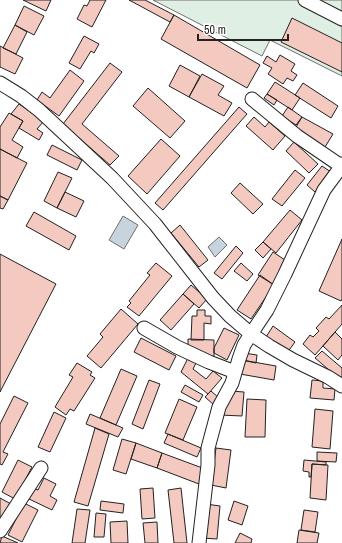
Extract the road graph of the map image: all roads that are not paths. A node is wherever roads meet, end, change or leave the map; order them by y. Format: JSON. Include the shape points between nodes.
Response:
{"nodes":[{"id":1,"x":305,"y":0,"type":"edge"},
{"id":2,"x":342,"y":19,"type":"edge"},
{"id":3,"x":0,"y":83,"type":"edge"},
{"id":4,"x":252,"y":99,"type":"dead end"},
{"id":5,"x":342,"y":165,"type":"edge"},
{"id":6,"x":144,"y":328,"type":"dead end"},
{"id":7,"x":251,"y":334,"type":"junction"},
{"id":8,"x":235,"y":372,"type":"junction"},
{"id":9,"x":342,"y":386,"type":"edge"},
{"id":10,"x":41,"y":468,"type":"dead end"},
{"id":11,"x":0,"y":531,"type":"edge"},
{"id":12,"x":199,"y":543,"type":"edge"}],
"edges":[{"from":1,"to":2,"type":"street"},
{"from":3,"to":7,"type":"street","via":[[39,110],[112,178],[155,224],[213,298]]},
{"from":4,"to":5,"type":"street","via":[[297,136]]},
{"from":5,"to":7,"type":"street","via":[[324,190],[286,274]]},
{"from":6,"to":8,"type":"street","via":[[176,347]]},
{"from":7,"to":8,"type":"street","via":[[244,345]]},
{"from":7,"to":9,"type":"street"},
{"from":8,"to":12,"type":"street","via":[[219,407],[208,448]]},
{"from":10,"to":11,"type":"street"}]}
